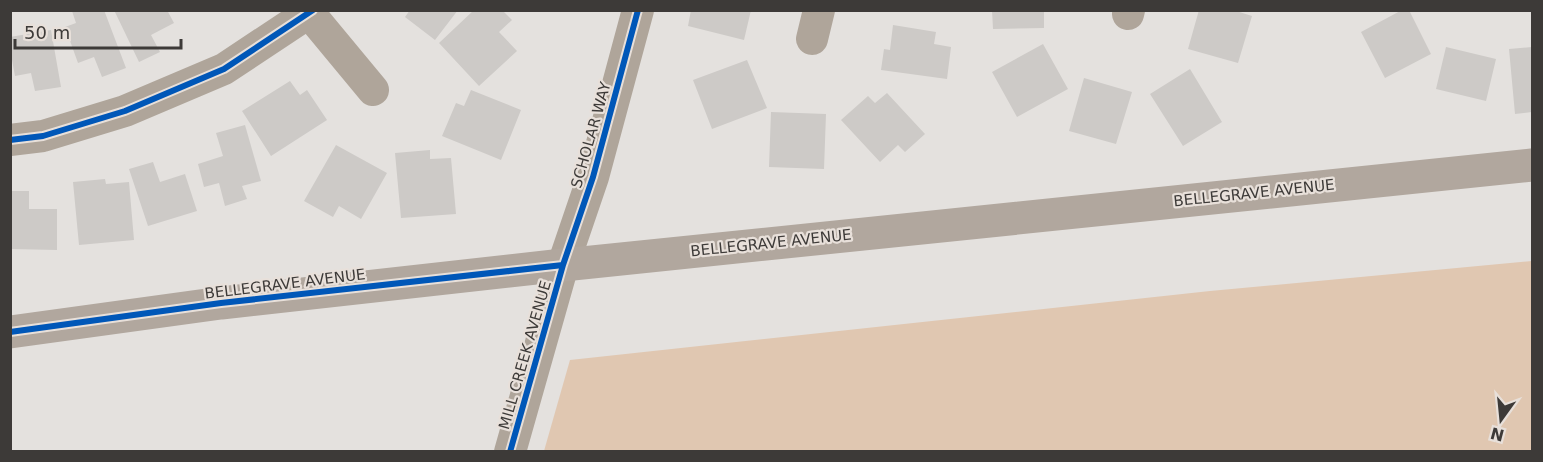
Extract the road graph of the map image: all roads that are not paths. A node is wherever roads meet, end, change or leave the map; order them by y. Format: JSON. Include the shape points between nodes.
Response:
{"nodes":[{"id":1,"x":638,"y":10,"type":"edge"},
{"id":2,"x":312,"y":12,"type":"edge"},
{"id":3,"x":373,"y":90,"type":"dead end"},
{"id":4,"x":10,"y":140,"type":"edge"},
{"id":5,"x":1533,"y":165,"type":"edge"},
{"id":6,"x":563,"y":264,"type":"junction"},
{"id":7,"x":10,"y":332,"type":"edge"},
{"id":8,"x":510,"y":452,"type":"edge"}],
"edges":[{"from":1,"to":6,"type":"street","name":"SCHOLAR WAY","via":[[593,177]]},
{"from":2,"to":3,"type":"street"},
{"from":2,"to":4,"type":"street","via":[[224,69],[135,107],[44,136]]},
{"from":5,"to":6,"type":"main road","name":"BELLEGRAVE AVENUE"},
{"from":6,"to":7,"type":"main road","name":"BELLEGRAVE AVENUE","via":[[221,303]]},
{"from":6,"to":8,"type":"street","name":"MILL CREEK AVENUE"}]}
